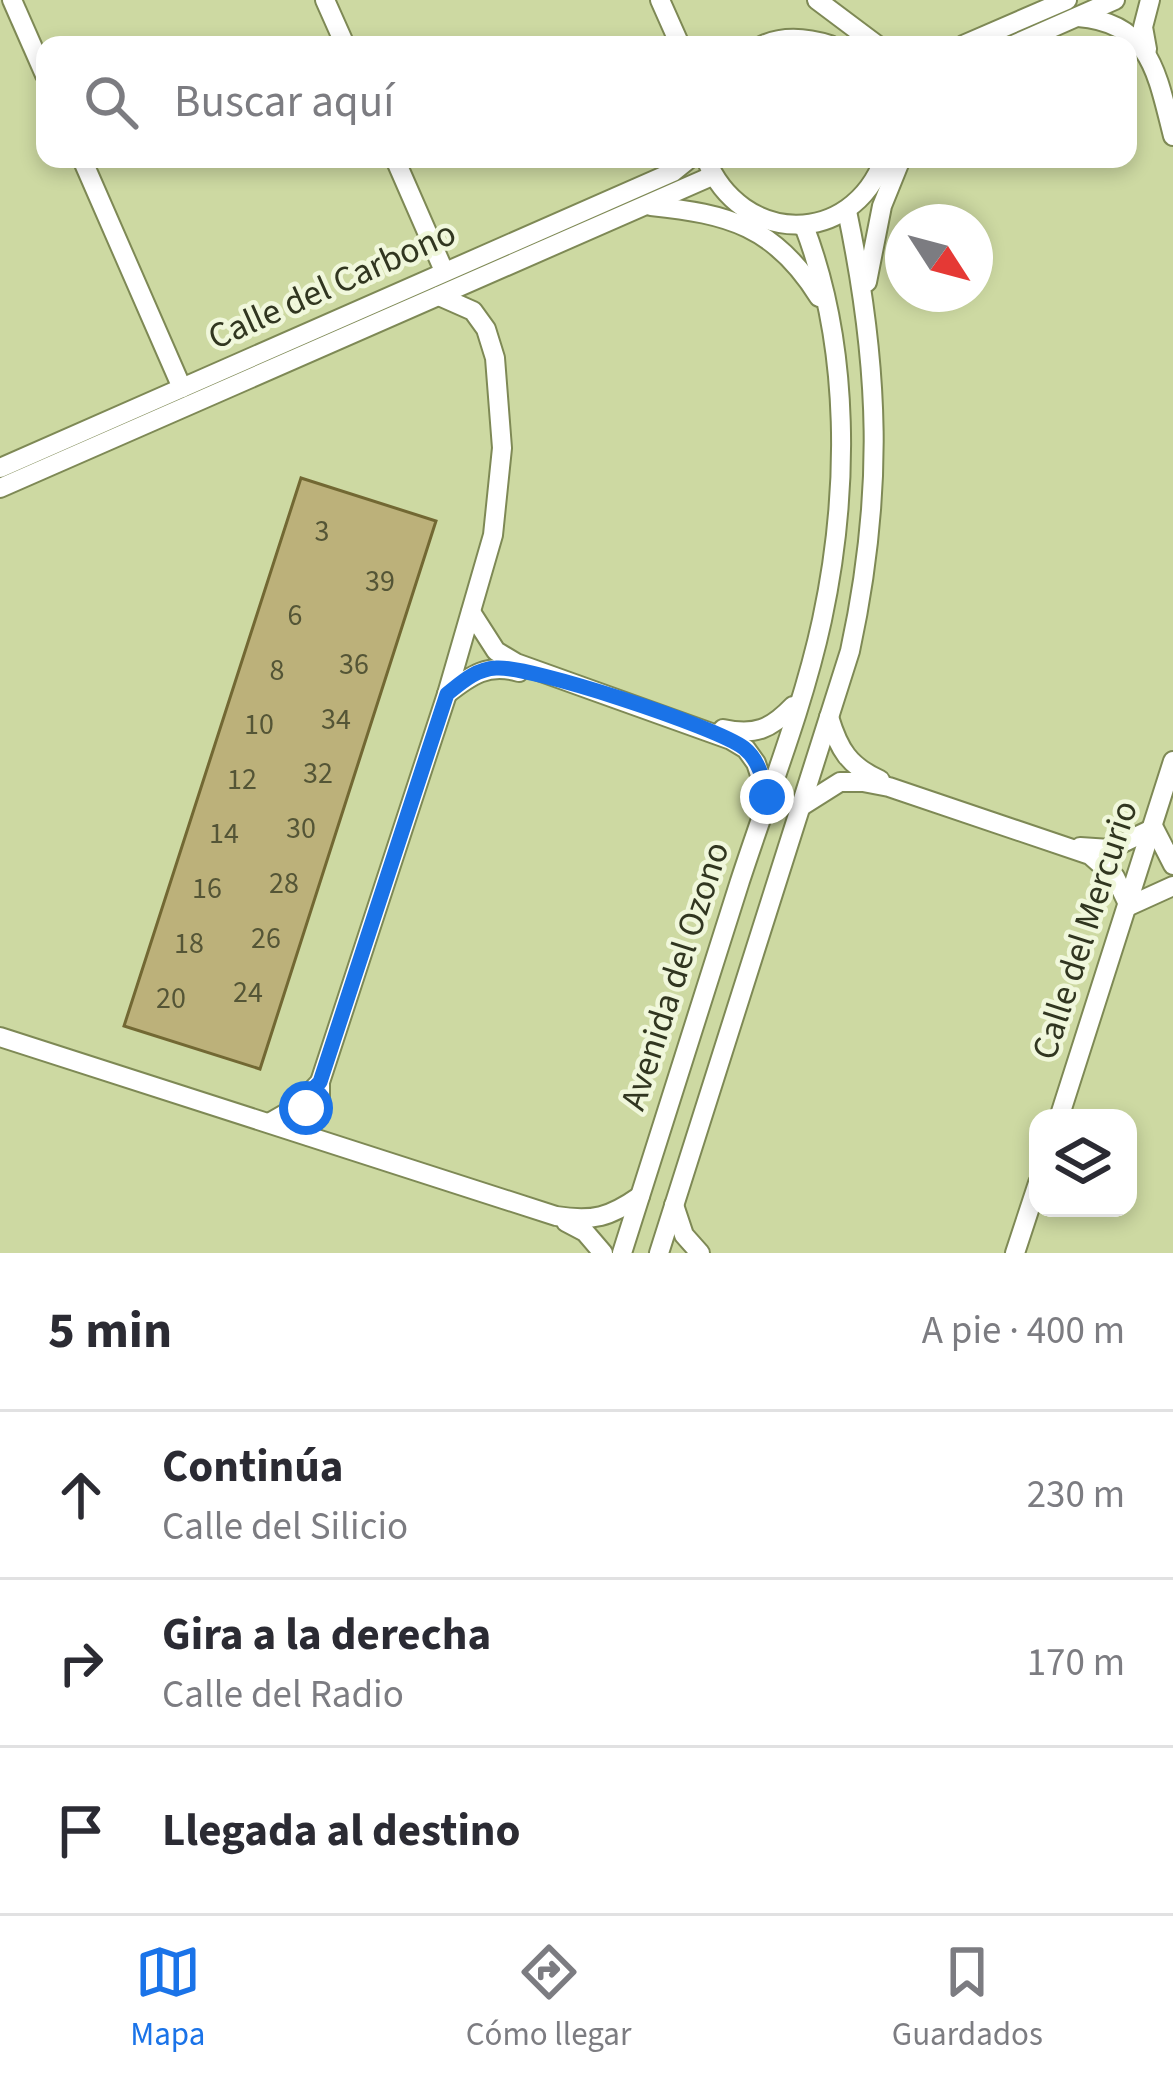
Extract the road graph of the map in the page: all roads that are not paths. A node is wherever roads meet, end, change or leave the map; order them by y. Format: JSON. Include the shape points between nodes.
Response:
{"nodes":[{"id":1,"x":13,"y":0,"type":"edge"},
{"id":2,"x":325,"y":0,"type":"edge"},
{"id":3,"x":660,"y":0,"type":"edge"},
{"id":4,"x":817,"y":0,"type":"edge"},
{"id":5,"x":1121,"y":0,"type":"edge"},
{"id":6,"x":1150,"y":0,"type":"edge"},
{"id":7,"x":1072,"y":8,"type":"edge"},
{"id":8,"x":1139,"y":32,"type":"junction"},
{"id":9,"x":341,"y":36,"type":"edge"},
{"id":10,"x":676,"y":36,"type":"edge"},
{"id":11,"x":835,"y":36,"type":"edge"},
{"id":12,"x":865,"y":36,"type":"edge"},
{"id":13,"x":990,"y":36,"type":"edge"},
{"id":14,"x":1027,"y":36,"type":"edge"},
{"id":15,"x":36,"y":54,"type":"edge"},
{"id":16,"x":1173,"y":136,"type":"edge"},
{"id":17,"x":86,"y":168,"type":"edge"},
{"id":18,"x":399,"y":168,"type":"edge"},
{"id":19,"x":653,"y":168,"type":"edge"},
{"id":20,"x":678,"y":168,"type":"edge"},
{"id":21,"x":707,"y":168,"type":"edge"},
{"id":22,"x":710,"y":168,"type":"edge"},
{"id":23,"x":880,"y":168,"type":"edge"},
{"id":24,"x":897,"y":168,"type":"edge"},
{"id":25,"x":634,"y":188,"type":"junction"},
{"id":26,"x":646,"y":205,"type":"junction"},
{"id":27,"x":847,"y":211,"type":"junction"},
{"id":28,"x":804,"y":226,"type":"junction"},
{"id":29,"x":444,"y":272,"type":"junction"},
{"id":30,"x":490,"y":273,"type":"junction"},
{"id":31,"x":439,"y":296,"type":"junction"},
{"id":32,"x":864,"y":298,"type":"junction"},
{"id":33,"x":826,"y":309,"type":"junction"},
{"id":34,"x":486,"y":329,"type":"junction"},
{"id":35,"x":182,"y":388,"type":"junction"},
{"id":36,"x":0,"y":468,"type":"edge"},
{"id":37,"x":0,"y":488,"type":"edge"},
{"id":38,"x":471,"y":612,"type":"junction"},
{"id":39,"x":536,"y":673,"type":"junction"},
{"id":40,"x":447,"y":694,"type":"junction"},
{"id":41,"x":798,"y":702,"type":"junction"},
{"id":42,"x":830,"y":717,"type":"junction"},
{"id":43,"x":706,"y":728,"type":"junction"},
{"id":44,"x":1173,"y":761,"type":"edge"},
{"id":45,"x":889,"y":787,"type":"junction"},
{"id":46,"x":767,"y":797,"type":"junction"},
{"id":47,"x":802,"y":806,"type":"junction"},
{"id":48,"x":1154,"y":828,"type":"junction"},
{"id":49,"x":1070,"y":845,"type":"junction"},
{"id":50,"x":1173,"y":865,"type":"edge"},
{"id":51,"x":1173,"y":886,"type":"edge"},
{"id":52,"x":1129,"y":906,"type":"junction"},
{"id":53,"x":0,"y":1037,"type":"edge"},
{"id":54,"x":317,"y":1091,"type":"junction"},
{"id":55,"x":1062,"y":1109,"type":"edge"},
{"id":56,"x":269,"y":1123,"type":"junction"},
{"id":57,"x":304,"y":1134,"type":"junction"},
{"id":58,"x":342,"y":1147,"type":"junction"},
{"id":59,"x":640,"y":1196,"type":"junction"},
{"id":60,"x":674,"y":1205,"type":"junction"},
{"id":61,"x":1029,"y":1210,"type":"edge"},
{"id":62,"x":556,"y":1216,"type":"junction"},
{"id":63,"x":603,"y":1253,"type":"edge"},
{"id":64,"x":622,"y":1253,"type":"edge"},
{"id":65,"x":658,"y":1253,"type":"edge"},
{"id":66,"x":700,"y":1253,"type":"edge"},
{"id":67,"x":1015,"y":1253,"type":"edge"}],
"edges":[{"from":1,"to":15,"type":"street"},
{"from":2,"to":9,"type":"street"},
{"from":3,"to":10,"type":"street"},
{"from":4,"to":11,"type":"street"},
{"from":4,"to":12,"type":"street"},
{"from":5,"to":7,"type":"street"},
{"from":5,"to":8,"type":"street"},
{"from":6,"to":8,"type":"street"},
{"from":7,"to":8,"type":"street"},
{"from":7,"to":13,"type":"street"},
{"from":7,"to":14,"type":"street"},
{"from":8,"to":16,"type":"street"},
{"from":17,"to":35,"type":"street"},
{"from":18,"to":29,"type":"street"},
{"from":19,"to":25,"type":"street"},
{"from":20,"to":25,"type":"street","name":"Calle del Carbono"},
{"from":21,"to":26,"type":"street","name":"Calle del Carbono"},
{"from":22,"to":28,"type":"street","via":[[735,204],[768,222]]},
{"from":23,"to":27,"type":"street"},
{"from":24,"to":32,"type":"street"},
{"from":25,"to":29,"type":"street","name":"Calle del Carbono"},
{"from":26,"to":30,"type":"street","name":"Calle del Carbono"},
{"from":26,"to":33,"type":"street","via":[[747,226],[791,260]]},
{"from":27,"to":28,"type":"street"},
{"from":27,"to":32,"type":"street"},
{"from":28,"to":33,"type":"street","name":"Avenida del Ozono"},
{"from":29,"to":35,"type":"street","name":"Calle del Carbono"},
{"from":30,"to":31,"type":"street","name":"Calle del Carbono"},
{"from":30,"to":34,"type":"street","via":[[482,299]]},
{"from":31,"to":34,"type":"street","via":[[473,311]]},
{"from":31,"to":37,"type":"street","name":"Calle del Carbono"},
{"from":32,"to":42,"type":"street","via":[[877,464],[867,573]]},
{"from":33,"to":41,"type":"street","name":"Avenida del Ozono","via":[[841,406],[840,478],[822,621]]},
{"from":34,"to":38,"type":"street","via":[[502,448],[493,535]]},
{"from":35,"to":36,"type":"street","name":"Calle del Carbono"},
{"from":38,"to":39,"type":"street","via":[[496,651]]},
{"from":38,"to":40,"type":"street"},
{"from":39,"to":40,"type":"street","via":[[492,668]]},
{"from":39,"to":43,"type":"street"},
{"from":40,"to":54,"type":"street"},
{"from":41,"to":43,"type":"street","via":[[751,734]]},
{"from":41,"to":46,"type":"street","name":"Avenida del Ozono"},
{"from":42,"to":45,"type":"street","via":[[848,761]]},
{"from":42,"to":47,"type":"street"},
{"from":43,"to":46,"type":"street","via":[[746,749]]},
{"from":44,"to":48,"type":"street","name":"Calle del Mercurio"},
{"from":45,"to":47,"type":"street","via":[[840,782]]},
{"from":45,"to":49,"type":"street"},
{"from":46,"to":59,"type":"street","name":"Avenida del Ozono"},
{"from":47,"to":60,"type":"street"},
{"from":48,"to":49,"type":"street","via":[[1110,849]]},
{"from":48,"to":50,"type":"street"},
{"from":48,"to":52,"type":"street","name":"Calle del Mercurio"},
{"from":49,"to":52,"type":"street","via":[[1104,864]]},
{"from":51,"to":52,"type":"street"},
{"from":52,"to":55,"type":"street","name":"Calle del Mercurio"},
{"from":53,"to":56,"type":"street"},
{"from":54,"to":56,"type":"street"},
{"from":54,"to":57,"type":"street"},
{"from":54,"to":58,"type":"street"},
{"from":56,"to":57,"type":"street"},
{"from":57,"to":58,"type":"street"},
{"from":58,"to":62,"type":"street"},
{"from":59,"to":62,"type":"street","via":[[594,1220]]},
{"from":59,"to":64,"type":"street","name":"Avenida del Ozono"},
{"from":60,"to":65,"type":"street"},
{"from":60,"to":66,"type":"street"},
{"from":61,"to":67,"type":"street"},
{"from":62,"to":63,"type":"street"}]}
